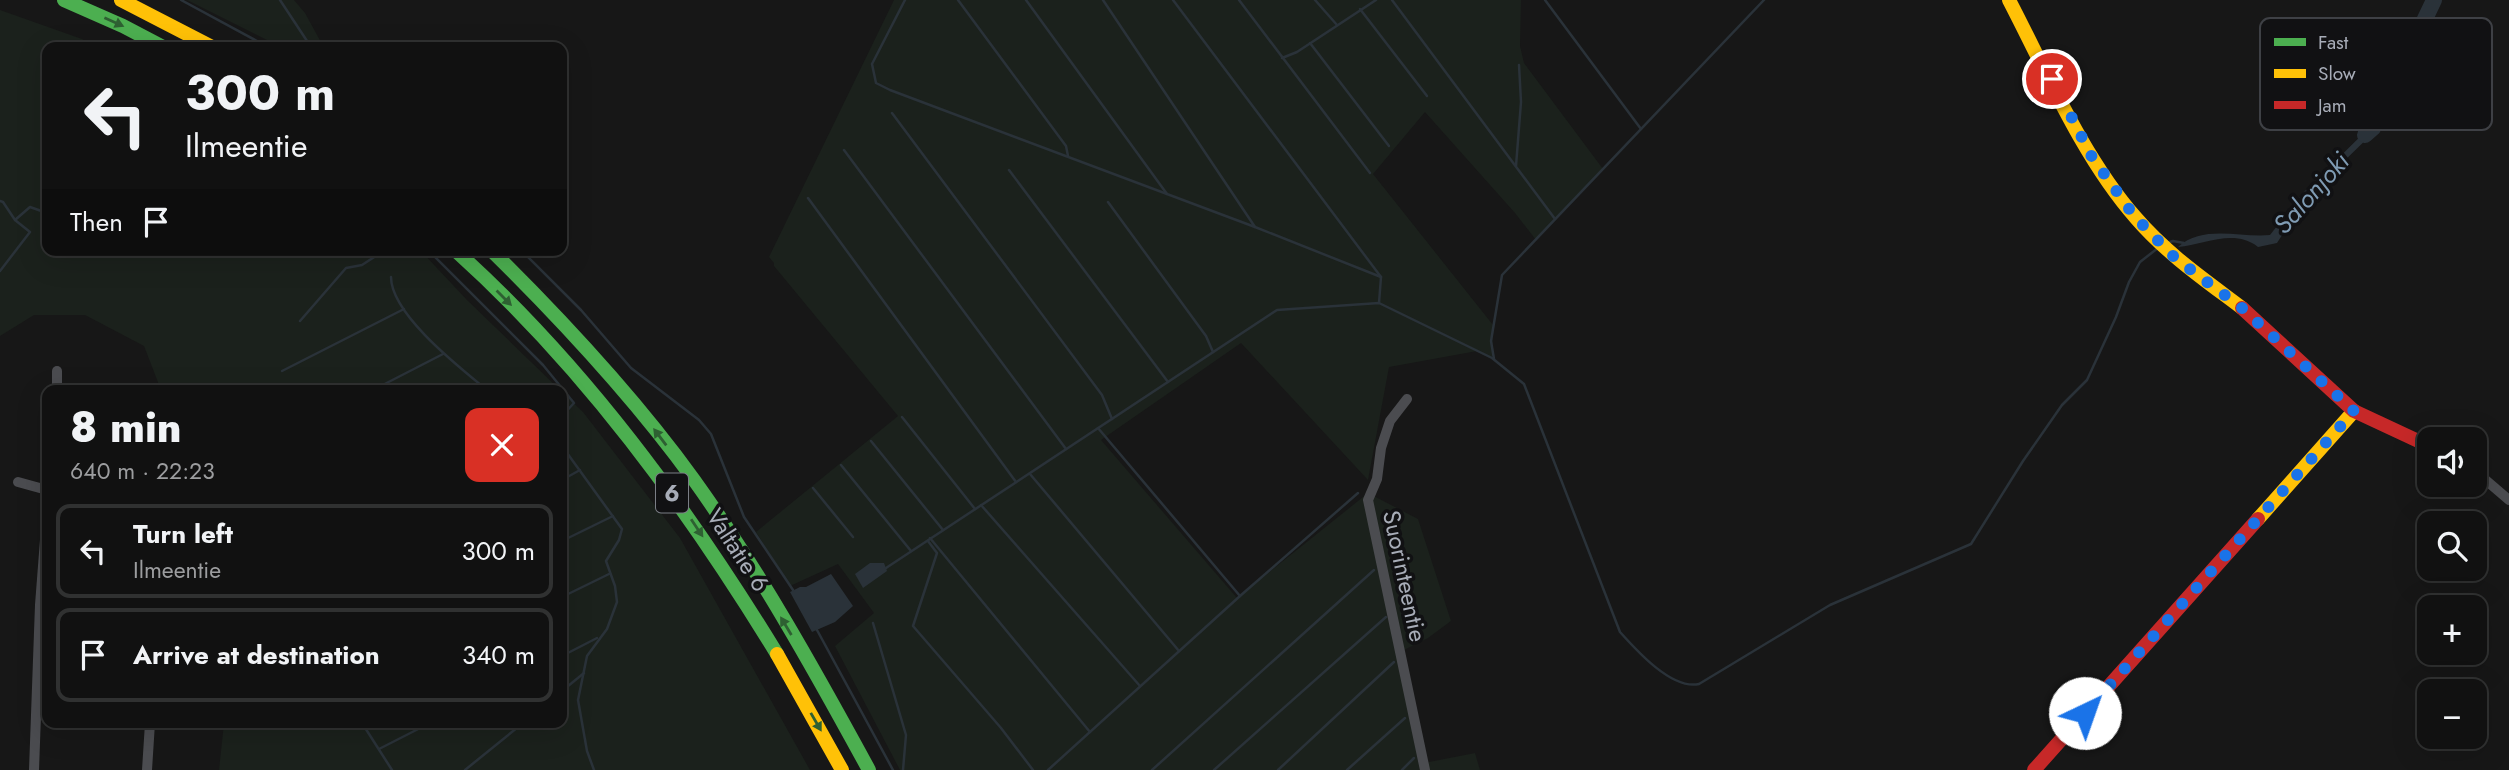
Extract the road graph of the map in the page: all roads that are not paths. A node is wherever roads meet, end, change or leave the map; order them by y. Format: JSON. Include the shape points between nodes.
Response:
{"nodes":[{"id":1,"x":64,"y":0,"type":"edge"},
{"id":2,"x":121,"y":0,"type":"edge"},
{"id":3,"x":2009,"y":0,"type":"edge"},
{"id":4,"x":153,"y":42,"type":"edge"},
{"id":5,"x":202,"y":42,"type":"edge"},
{"id":6,"x":461,"y":256,"type":"edge"},
{"id":7,"x":497,"y":256,"type":"edge"},
{"id":8,"x":57,"y":371,"type":"dead end"},
{"id":9,"x":57,"y":385,"type":"edge"},
{"id":10,"x":1408,"y":398,"type":"dead end"},
{"id":11,"x":2354,"y":411,"type":"junction"},
{"id":12,"x":2417,"y":440,"type":"edge"},
{"id":13,"x":2487,"y":481,"type":"edge"},
{"id":14,"x":18,"y":482,"type":"dead end"},
{"id":15,"x":42,"y":489,"type":"edge"},
{"id":16,"x":2509,"y":500,"type":"edge"},
{"id":17,"x":42,"y":579,"type":"edge"},
{"id":18,"x":150,"y":728,"type":"edge"},
{"id":19,"x":34,"y":770,"type":"edge"},
{"id":20,"x":147,"y":770,"type":"edge"},
{"id":21,"x":842,"y":770,"type":"edge"},
{"id":22,"x":869,"y":770,"type":"edge"},
{"id":23,"x":1424,"y":770,"type":"edge"},
{"id":24,"x":2034,"y":770,"type":"edge"}],
"edges":[{"from":1,"to":4,"type":"main road","one_way":true},
{"from":2,"to":5,"type":"main road"},
{"from":3,"to":11,"type":"main road","via":[[2092,157],[2135,217],[2175,258],[2242,308]]},
{"from":6,"to":21,"type":"main road","name":"Valtatie 6","number":"6","one_way":true,"via":[[573,371],[647,458],[746,603]]},
{"from":22,"to":7,"type":"main road","name":"Valtatie 6","number":"6","one_way":true,"via":[[718,514],[644,416]]},
{"from":8,"to":9,"type":"street"},
{"from":10,"to":23,"type":"street","name":"Suorinteentie","via":[[1390,421],[1368,500]]},
{"from":11,"to":12,"type":"main road"},
{"from":11,"to":24,"type":"main road"},
{"from":13,"to":16,"type":"street"},
{"from":14,"to":15,"type":"street"},
{"from":17,"to":19,"type":"street"},
{"from":18,"to":20,"type":"street"}]}
